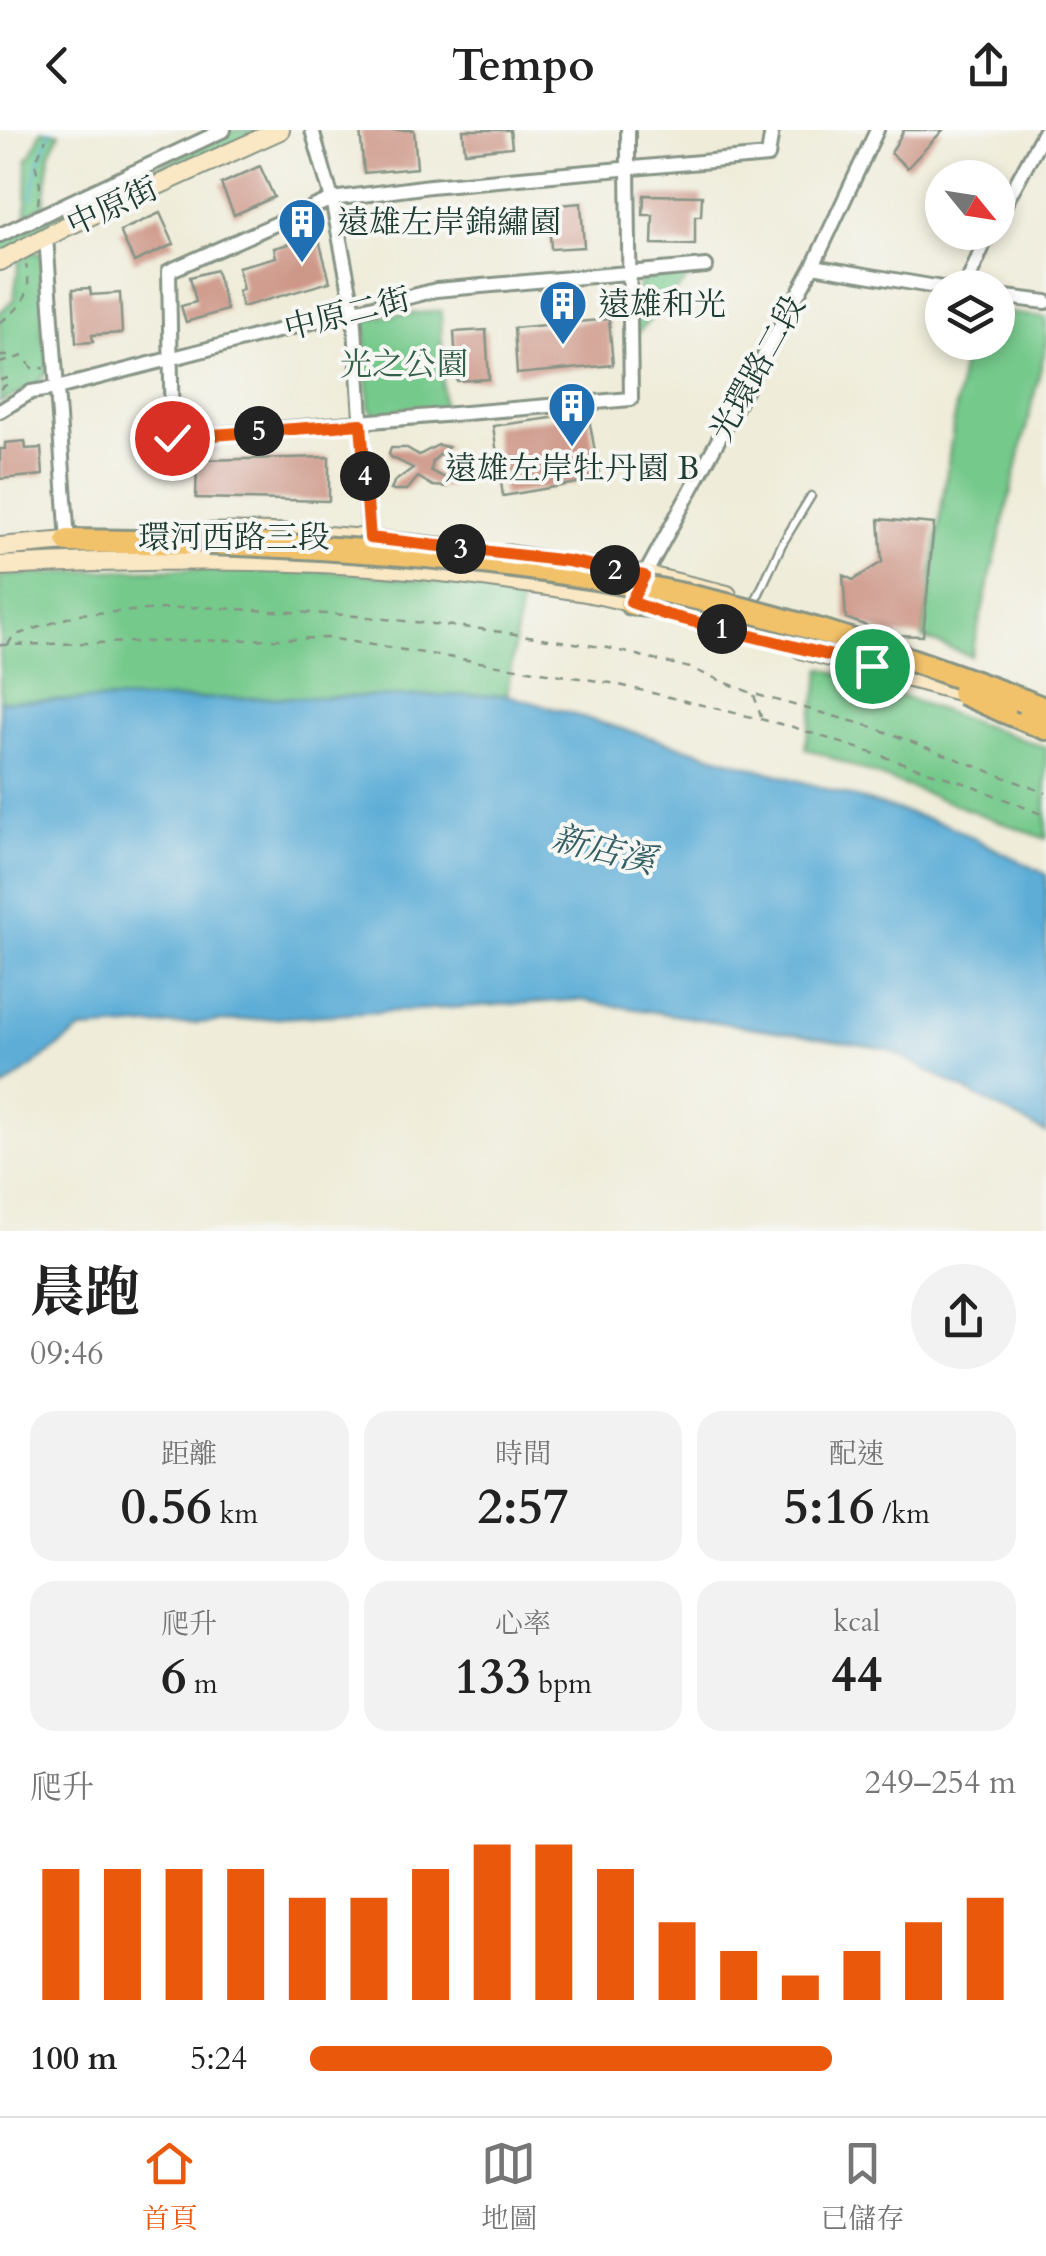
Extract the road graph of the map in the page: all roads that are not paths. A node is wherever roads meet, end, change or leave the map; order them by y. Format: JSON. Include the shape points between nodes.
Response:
{"nodes":[{"id":1,"x":224,"y":130,"type":"edge"},
{"id":2,"x":280,"y":130,"type":"edge"},
{"id":3,"x":312,"y":130,"type":"edge"},
{"id":4,"x":628,"y":130,"type":"edge"},
{"id":5,"x":772,"y":130,"type":"edge"},
{"id":6,"x":877,"y":130,"type":"edge"},
{"id":7,"x":1044,"y":130,"type":"edge"},
{"id":8,"x":628,"y":167,"type":"junction"},
{"id":9,"x":1015,"y":185,"type":"edge"},
{"id":10,"x":332,"y":200,"type":"junction"},
{"id":11,"x":0,"y":235,"type":"edge"},
{"id":12,"x":46,"y":237,"type":"junction"},
{"id":13,"x":0,"y":261,"type":"edge"},
{"id":14,"x":706,"y":266,"type":"dead end"},
{"id":15,"x":812,"y":266,"type":"junction"},
{"id":16,"x":630,"y":272,"type":"junction"},
{"id":17,"x":925,"y":285,"type":"edge"},
{"id":18,"x":1015,"y":298,"type":"edge"},
{"id":19,"x":1046,"y":302,"type":"edge"},
{"id":20,"x":354,"y":312,"type":"junction"},
{"id":21,"x":168,"y":357,"type":"junction"},
{"id":22,"x":57,"y":388,"type":"junction"},
{"id":23,"x":0,"y":411,"type":"edge"},
{"id":24,"x":361,"y":424,"type":"junction"},
{"id":25,"x":811,"y":496,"type":"dead end"},
{"id":26,"x":370,"y":538,"type":"junction"},
{"id":27,"x":68,"y":541,"type":"junction"},
{"id":28,"x":0,"y":546,"type":"edge"},
{"id":29,"x":0,"y":566,"type":"edge"},
{"id":30,"x":644,"y":576,"type":"junction"},
{"id":31,"x":631,"y":602,"type":"junction"},
{"id":32,"x":754,"y":604,"type":"junction"},
{"id":33,"x":1046,"y":699,"type":"edge"},
{"id":34,"x":1046,"y":710,"type":"edge"},
{"id":35,"x":1046,"y":719,"type":"edge"},
{"id":36,"x":1046,"y":728,"type":"edge"}],
"edges":[{"from":1,"to":11,"type":"street"},
{"from":2,"to":12,"type":"main road","name":"中原街"},
{"from":3,"to":10,"type":"street"},
{"from":4,"to":8,"type":"street"},
{"from":5,"to":8,"type":"street","via":[[768,156]]},
{"from":6,"to":15,"type":"street","name":"光環路二段"},
{"from":7,"to":9,"type":"street"},
{"from":8,"to":10,"type":"street"},
{"from":8,"to":16,"type":"street"},
{"from":10,"to":20,"type":"street"},
{"from":10,"to":21,"type":"street","via":[[168,271]]},
{"from":12,"to":13,"type":"main road","name":"中原街"},
{"from":12,"to":22,"type":"street"},
{"from":14,"to":16,"type":"street","name":"中原二街"},
{"from":15,"to":17,"type":"street"},
{"from":15,"to":30,"type":"street","name":"光環路二段"},
{"from":16,"to":20,"type":"street","name":"中原二街","via":[[436,290]]},
{"from":16,"to":24,"type":"street","via":[[631,399]]},
{"from":18,"to":19,"type":"street"},
{"from":20,"to":21,"type":"street","name":"中原二街"},
{"from":20,"to":24,"type":"street"},
{"from":21,"to":22,"type":"street","name":"中原二街"},
{"from":21,"to":24,"type":"street","via":[[172,438]]},
{"from":22,"to":23,"type":"street","name":"中原二街","via":[[31,392]]},
{"from":22,"to":27,"type":"street"},
{"from":24,"to":26,"type":"street"},
{"from":25,"to":32,"type":"lane"},
{"from":26,"to":27,"type":"main road","name":"環河西路三段","via":[[244,531]]},
{"from":26,"to":30,"type":"main road","name":"環河西路三段"},
{"from":27,"to":28,"type":"main road","name":"環河西路三段"},
{"from":27,"to":34,"type":"highway","bridge":true,"via":[[297,546],[449,558],[681,594],[872,648]]},
{"from":29,"to":31,"type":"main road","name":"環河西路三段","via":[[292,562],[450,572]]},
{"from":30,"to":31,"type":"street","name":"光環路二段"},
{"from":30,"to":32,"type":"main road","name":"環河西路三段"},
{"from":31,"to":35,"type":"main road","name":"環河西路三段"},
{"from":31,"to":36,"type":"highway","bridge":true,"via":[[818,642],[934,679]]},
{"from":32,"to":33,"type":"main road","name":"環河西路三段"}]}
